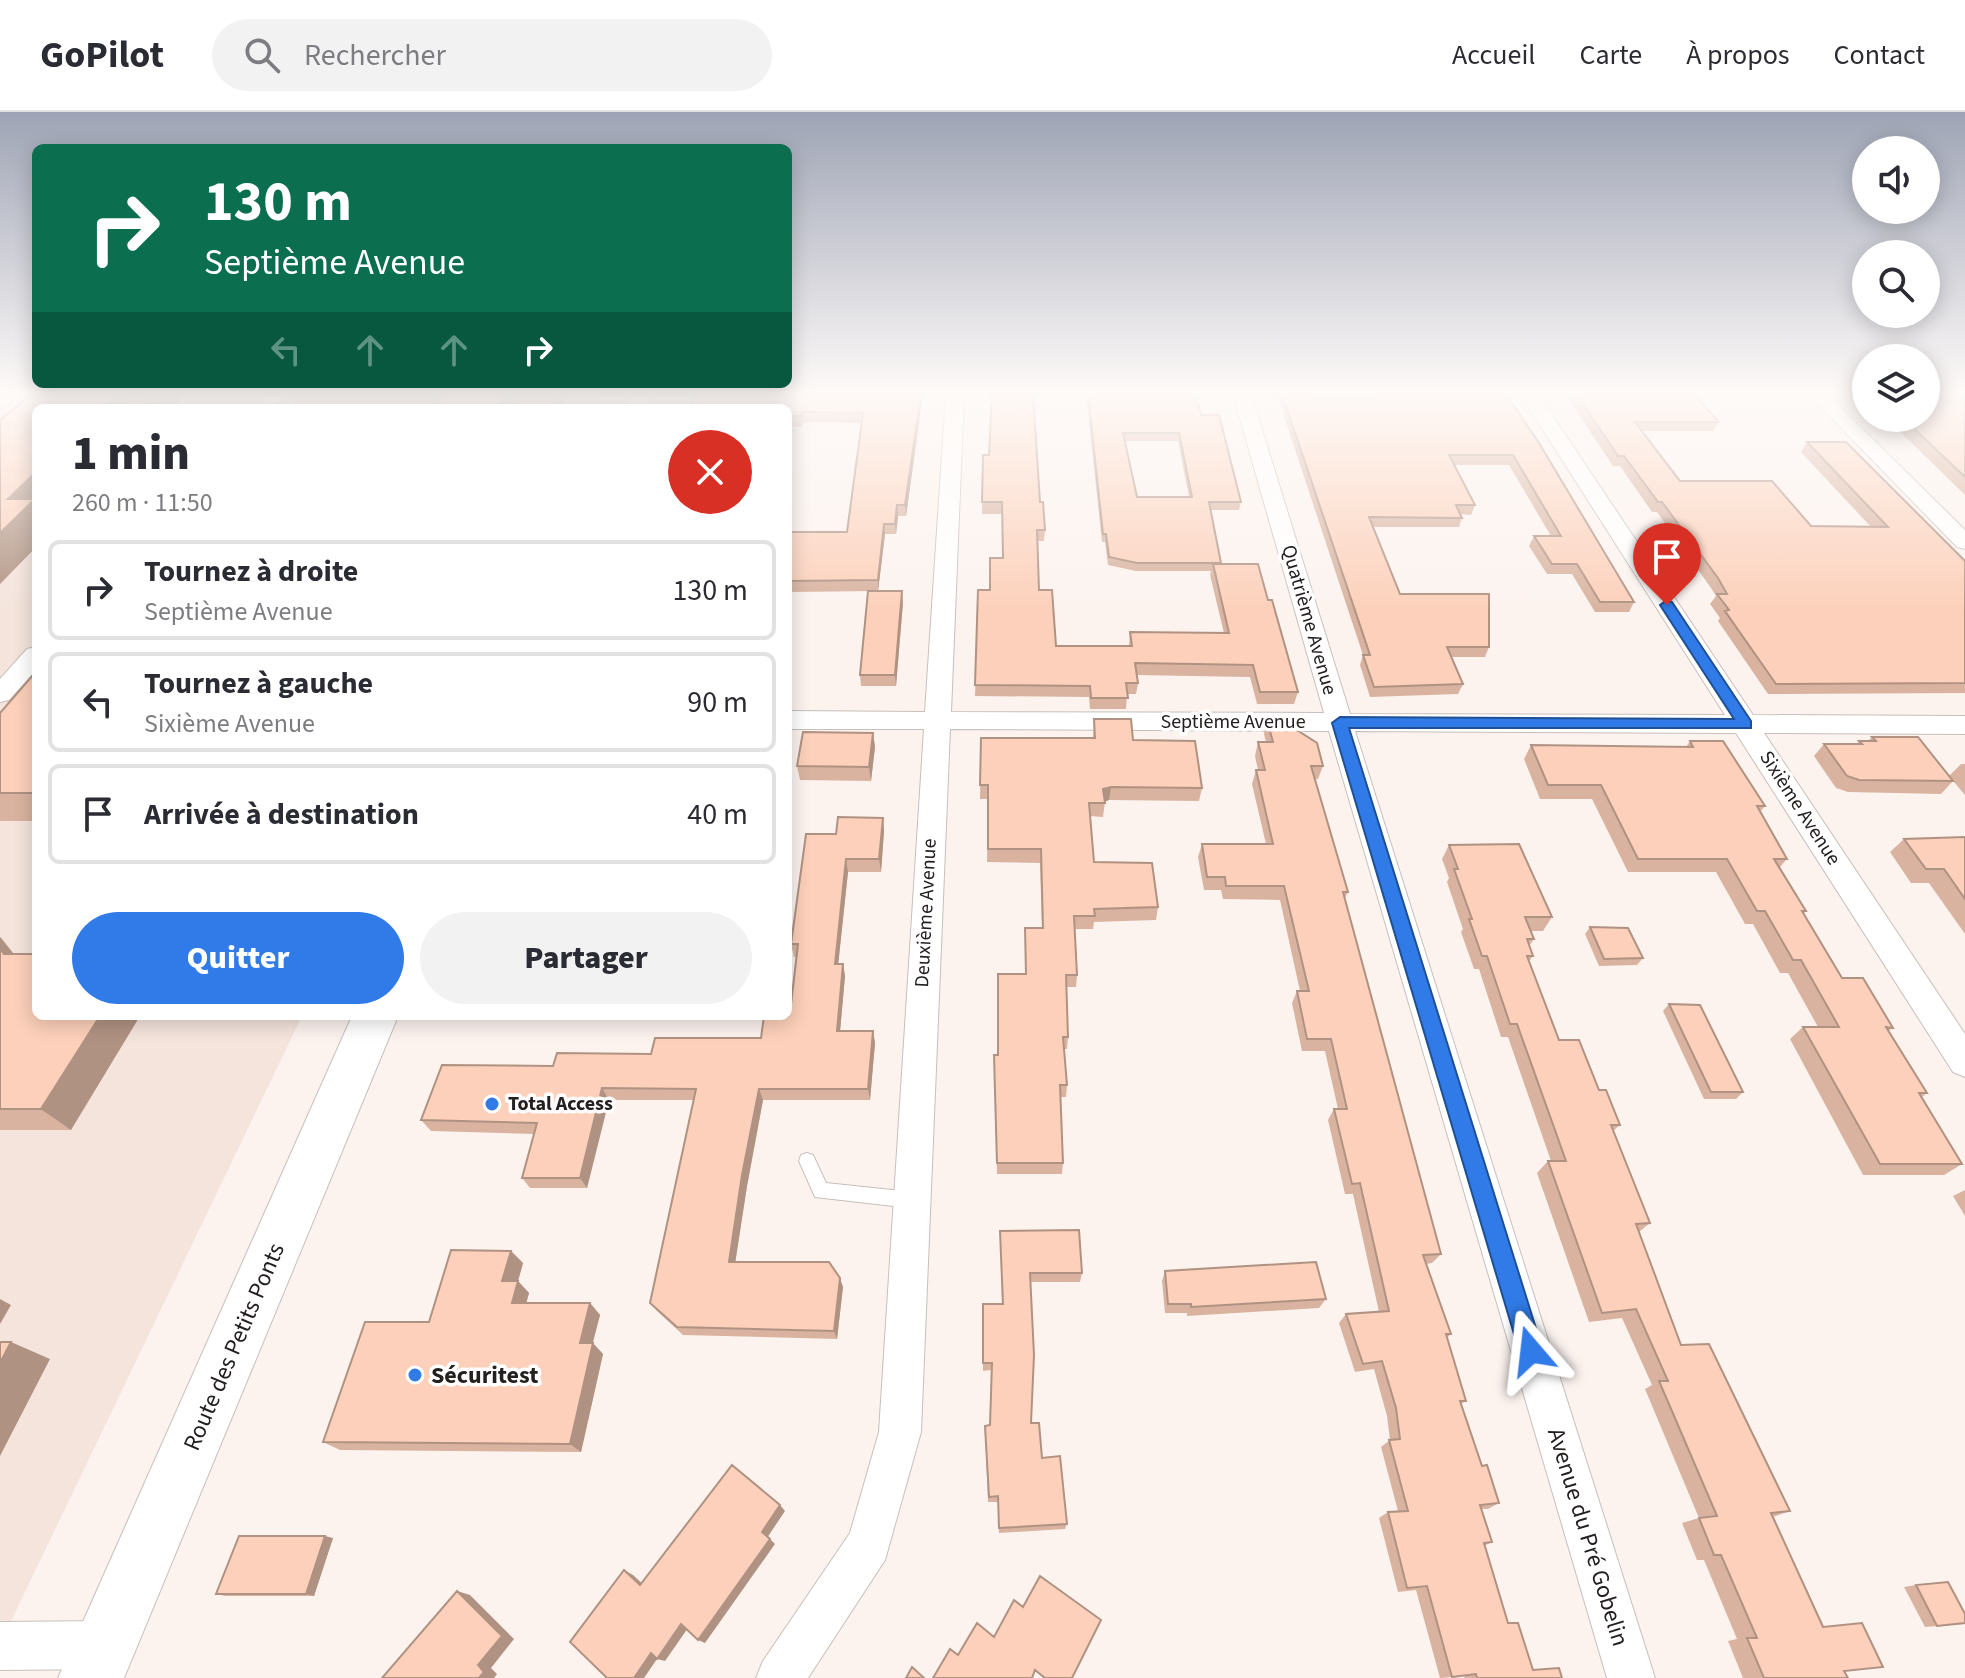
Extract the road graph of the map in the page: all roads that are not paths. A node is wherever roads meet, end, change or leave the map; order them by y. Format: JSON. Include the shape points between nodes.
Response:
{"nodes":[{"id":1,"x":951,"y":467,"type":"edge"},
{"id":2,"x":1264,"y":467,"type":"edge"},
{"id":3,"x":1577,"y":467,"type":"edge"},
{"id":4,"x":1890,"y":467,"type":"edge"},
{"id":5,"x":1965,"y":542,"type":"edge"},
{"id":6,"x":19,"y":666,"type":"edge"},
{"id":7,"x":0,"y":694,"type":"edge"},
{"id":8,"x":792,"y":720,"type":"edge"},
{"id":9,"x":936,"y":721,"type":"junction"},
{"id":10,"x":1340,"y":723,"type":"junction"},
{"id":11,"x":1745,"y":724,"type":"junction"},
{"id":12,"x":1965,"y":725,"type":"edge"},
{"id":13,"x":373,"y":1020,"type":"edge"},
{"id":14,"x":1965,"y":1062,"type":"edge"},
{"id":15,"x":807,"y":1161,"type":"dead end"},
{"id":16,"x":912,"y":1200,"type":"junction"},
{"id":17,"x":1531,"y":1351,"type":"joint"},
{"id":18,"x":0,"y":1646,"type":"edge"},
{"id":19,"x":98,"y":1661,"type":"edge"},
{"id":20,"x":780,"y":1678,"type":"edge"},
{"id":21,"x":1631,"y":1678,"type":"edge"}],
"edges":[{"from":1,"to":9,"type":"street","name":"Deuxième Avenue"},
{"from":2,"to":10,"type":"street","name":"Quatrième Avenue"},
{"from":3,"to":11,"type":"street","name":"Sixième Avenue"},
{"from":4,"to":5,"type":"street"},
{"from":6,"to":7,"type":"street"},
{"from":8,"to":9,"type":"street","name":"Septième Avenue"},
{"from":9,"to":10,"type":"street","name":"Septième Avenue"},
{"from":9,"to":16,"type":"street","name":"Deuxième Avenue"},
{"from":10,"to":11,"type":"street","name":"Septième Avenue"},
{"from":10,"to":17,"type":"street","name":"Quatrième Avenue"},
{"from":11,"to":12,"type":"street","name":"Septième Avenue"},
{"from":11,"to":14,"type":"street","name":"Sixième Avenue"},
{"from":13,"to":19,"type":"main road","name":"Route des Petits Ponts"},
{"from":15,"to":16,"type":"lane","via":[[821,1191]]},
{"from":16,"to":20,"type":"street","name":"Deuxième Avenue","via":[[900,1432],[869,1544]]},
{"from":17,"to":21,"type":"street","name":"Avenue du Pré Gobelin"},
{"from":18,"to":19,"type":"street"}]}
